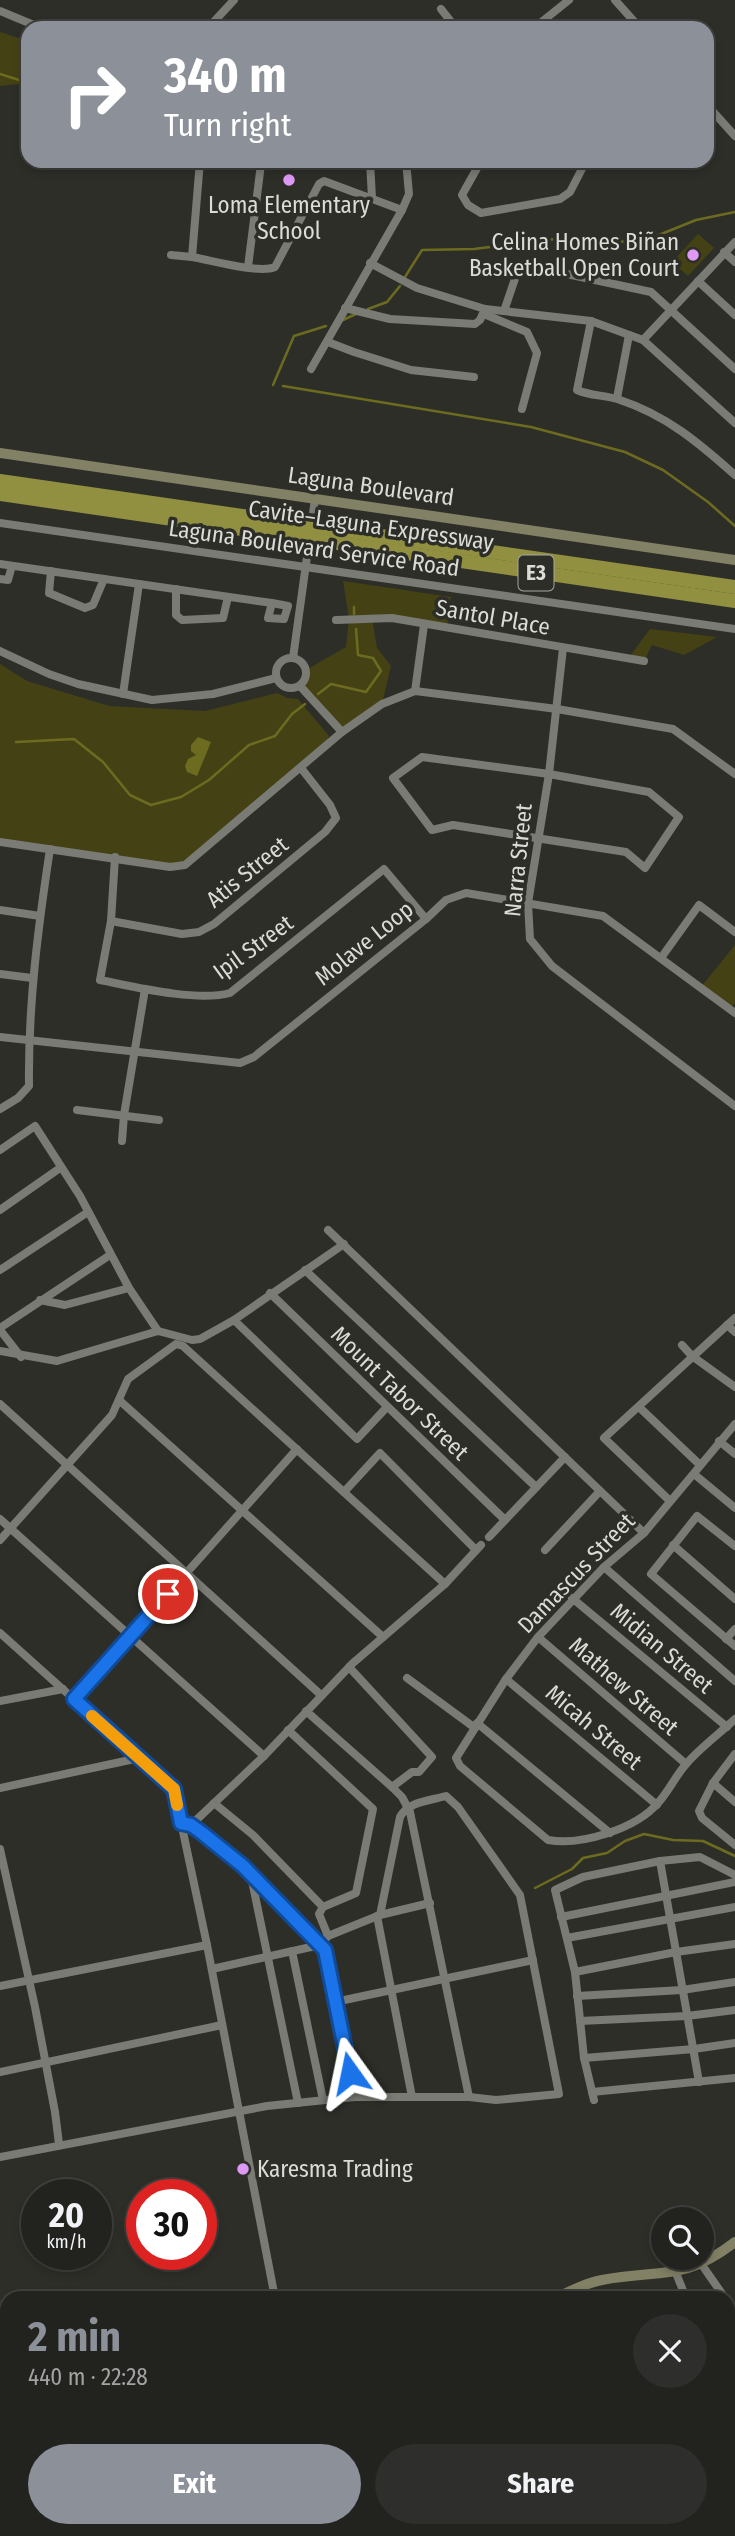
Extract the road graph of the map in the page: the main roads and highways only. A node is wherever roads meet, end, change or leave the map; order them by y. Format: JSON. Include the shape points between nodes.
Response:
{"nodes":[{"id":1,"x":0,"y":453,"type":"edge"},
{"id":2,"x":0,"y":481,"type":"edge"},
{"id":3,"x":0,"y":494,"type":"edge"},
{"id":4,"x":286,"y":528,"type":"junction"},
{"id":5,"x":338,"y":536,"type":"junction"},
{"id":6,"x":735,"y":560,"type":"edge"},
{"id":7,"x":735,"y":587,"type":"edge"},
{"id":8,"x":735,"y":601,"type":"edge"},
{"id":9,"x":735,"y":2242,"type":"edge"},
{"id":10,"x":573,"y":2291,"type":"edge"}],
"edges":[{"from":1,"to":6,"type":"main road","name":"Laguna Boulevard"},
{"from":2,"to":4,"type":"highway","name":"Cavite–Laguna Expressway","number":"E3"},
{"from":3,"to":4,"type":"highway","name":"Cavite–Laguna Expressway","number":"E3"},
{"from":4,"to":5,"type":"highway","name":"Cavite–Laguna Expressway","number":"E3"},
{"from":5,"to":7,"type":"highway","name":"Cavite–Laguna Expressway","number":"E3"},
{"from":5,"to":8,"type":"highway","name":"Cavite–Laguna Expressway","number":"E3"},
{"from":9,"to":10,"type":"main road","via":[[702,2265],[676,2273],[599,2280]]}]}
